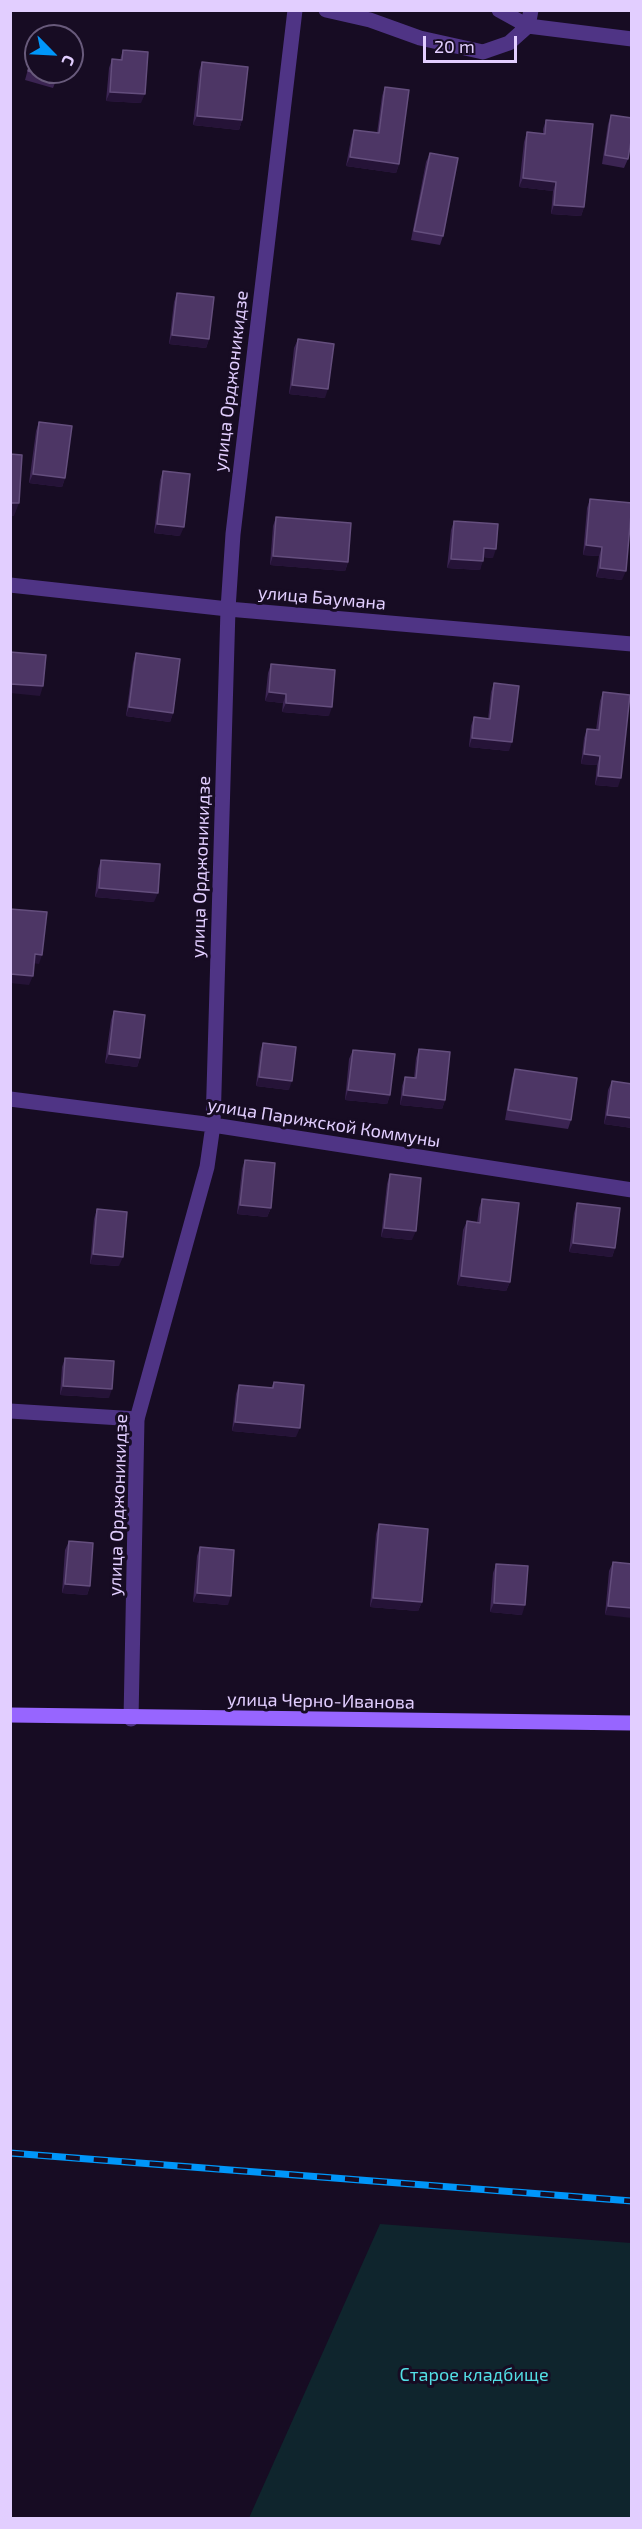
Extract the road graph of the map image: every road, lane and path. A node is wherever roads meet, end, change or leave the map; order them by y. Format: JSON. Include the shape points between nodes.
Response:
{"nodes":[{"id":1,"x":295,"y":10,"type":"edge"},
{"id":2,"x":326,"y":10,"type":"edge"},
{"id":3,"x":499,"y":10,"type":"edge"},
{"id":4,"x":531,"y":10,"type":"edge"},
{"id":5,"x":528,"y":26,"type":"junction"},
{"id":6,"x":632,"y":39,"type":"edge"},
{"id":7,"x":10,"y":585,"type":"edge"},
{"id":8,"x":228,"y":609,"type":"junction"},
{"id":9,"x":632,"y":644,"type":"edge"},
{"id":10,"x":10,"y":1099,"type":"edge"},
{"id":11,"x":213,"y":1125,"type":"junction"},
{"id":12,"x":632,"y":1190,"type":"edge"},
{"id":13,"x":10,"y":1411,"type":"edge"},
{"id":14,"x":137,"y":1419,"type":"junction"},
{"id":15,"x":10,"y":1715,"type":"edge"},
{"id":16,"x":131,"y":1719,"type":"junction"},
{"id":17,"x":632,"y":1723,"type":"edge"}],
"edges":[{"from":1,"to":8,"type":"street","name":"улица Орджоникидзе","via":[[233,534]]},
{"from":2,"to":5,"type":"street","via":[[483,52],[509,43]]},
{"from":3,"to":5,"type":"street"},
{"from":4,"to":5,"type":"street"},
{"from":5,"to":6,"type":"street"},
{"from":7,"to":8,"type":"street","name":"улица Баумана"},
{"from":8,"to":9,"type":"street","name":"улица Баумана"},
{"from":8,"to":11,"type":"street","name":"улица Орджоникидзе"},
{"from":10,"to":11,"type":"street","name":"улица Парижской Коммуны"},
{"from":11,"to":12,"type":"street","name":"улица Парижской Коммуны"},
{"from":11,"to":14,"type":"street","name":"улица Орджоникидзе","via":[[207,1167]]},
{"from":13,"to":14,"type":"street"},
{"from":14,"to":16,"type":"street","name":"улица Орджоникидзе"},
{"from":15,"to":16,"type":"main road","name":"улица Черно-Иванова"},
{"from":16,"to":17,"type":"main road","name":"улица Черно-Иванова"}]}
